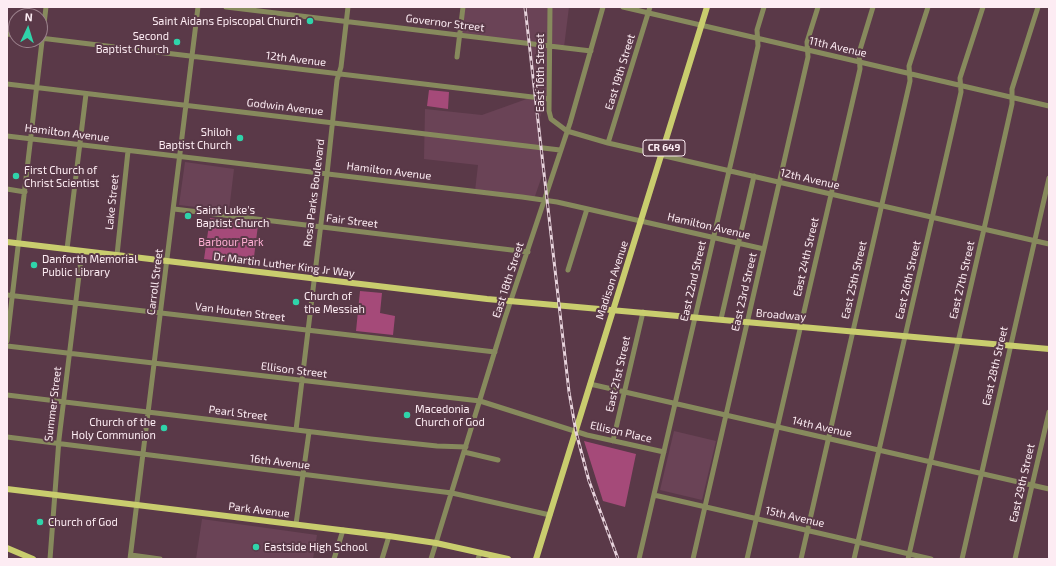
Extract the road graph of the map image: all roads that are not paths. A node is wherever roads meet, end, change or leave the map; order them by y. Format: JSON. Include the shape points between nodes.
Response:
{"nodes":[{"id":1,"x":198,"y":7,"type":"edge"},
{"id":2,"x":226,"y":7,"type":"edge"},
{"id":3,"x":348,"y":7,"type":"edge"},
{"id":4,"x":463,"y":7,"type":"edge"},
{"id":5,"x":550,"y":7,"type":"edge"},
{"id":6,"x":603,"y":7,"type":"edge"},
{"id":7,"x":623,"y":7,"type":"edge"},
{"id":8,"x":650,"y":7,"type":"edge"},
{"id":9,"x":708,"y":7,"type":"edge"},
{"id":10,"x":764,"y":7,"type":"edge"},
{"id":11,"x":818,"y":7,"type":"edge"},
{"id":12,"x":873,"y":7,"type":"edge"},
{"id":13,"x":928,"y":7,"type":"edge"},
{"id":14,"x":982,"y":7,"type":"edge"},
{"id":15,"x":1038,"y":7,"type":"edge"},
{"id":16,"x":648,"y":13,"type":"junction"},
{"id":17,"x":346,"y":22,"type":"junction"},
{"id":18,"x":702,"y":25,"type":"junction"},
{"id":19,"x":460,"y":35,"type":"junction"},
{"id":20,"x":757,"y":38,"type":"junction"},
{"id":21,"x":48,"y":39,"type":"edge"},
{"id":22,"x":550,"y":46,"type":"junction"},
{"id":23,"x":40,"y":48,"type":"edge"},
{"id":24,"x":591,"y":50,"type":"junction"},
{"id":25,"x":808,"y":50,"type":"junction"},
{"id":26,"x":457,"y":56,"type":"dead end"},
{"id":27,"x":192,"y":57,"type":"junction"},
{"id":28,"x":859,"y":62,"type":"junction"},
{"id":29,"x":338,"y":74,"type":"junction"},
{"id":30,"x":910,"y":74,"type":"junction"},
{"id":31,"x":7,"y":84,"type":"edge"},
{"id":32,"x":961,"y":85,"type":"junction"},
{"id":33,"x":37,"y":88,"type":"junction"},
{"id":34,"x":86,"y":94,"type":"junction"},
{"id":35,"x":1012,"y":97,"type":"junction"},
{"id":36,"x":549,"y":99,"type":"junction"},
{"id":37,"x":186,"y":106,"type":"junction"},
{"id":38,"x":1049,"y":106,"type":"edge"},
{"id":39,"x":332,"y":123,"type":"junction"},
{"id":40,"x":567,"y":131,"type":"junction"},
{"id":41,"x":7,"y":136,"type":"edge"},
{"id":42,"x":31,"y":139,"type":"junction"},
{"id":43,"x":608,"y":143,"type":"junction"},
{"id":44,"x":80,"y":145,"type":"junction"},
{"id":45,"x":560,"y":150,"type":"junction"},
{"id":46,"x":128,"y":151,"type":"junction"},
{"id":47,"x":662,"y":155,"type":"junction"},
{"id":48,"x":180,"y":157,"type":"junction"},
{"id":49,"x":729,"y":170,"type":"junction"},
{"id":50,"x":327,"y":174,"type":"junction"},
{"id":51,"x":754,"y":176,"type":"junction"},
{"id":52,"x":1049,"y":178,"type":"edge"},
{"id":53,"x":779,"y":182,"type":"junction"},
{"id":54,"x":7,"y":189,"type":"edge"},
{"id":55,"x":25,"y":192,"type":"junction"},
{"id":56,"x":831,"y":194,"type":"junction"},
{"id":57,"x":544,"y":200,"type":"junction"},
{"id":58,"x":882,"y":205,"type":"junction"},
{"id":59,"x":174,"y":209,"type":"junction"},
{"id":60,"x":587,"y":209,"type":"junction"},
{"id":61,"x":933,"y":217,"type":"junction"},
{"id":62,"x":641,"y":221,"type":"junction"},
{"id":63,"x":321,"y":227,"type":"junction"},
{"id":64,"x":984,"y":229,"type":"junction"},
{"id":65,"x":713,"y":238,"type":"junction"},
{"id":66,"x":1035,"y":240,"type":"junction"},
{"id":67,"x":7,"y":242,"type":"edge"},
{"id":68,"x":738,"y":243,"type":"junction"},
{"id":69,"x":18,"y":244,"type":"junction"},
{"id":70,"x":1049,"y":244,"type":"edge"},
{"id":71,"x":68,"y":249,"type":"junction"},
{"id":72,"x":764,"y":249,"type":"junction"},
{"id":73,"x":82,"y":251,"type":"junction"},
{"id":74,"x":528,"y":252,"type":"junction"},
{"id":75,"x":117,"y":255,"type":"junction"},
{"id":76,"x":167,"y":261,"type":"junction"},
{"id":77,"x":568,"y":270,"type":"dead end"},
{"id":78,"x":315,"y":278,"type":"junction"},
{"id":79,"x":10,"y":295,"type":"edge"},
{"id":80,"x":511,"y":301,"type":"junction"},
{"id":81,"x":76,"y":303,"type":"junction"},
{"id":82,"x":613,"y":309,"type":"junction"},
{"id":83,"x":643,"y":312,"type":"junction"},
{"id":84,"x":161,"y":313,"type":"junction"},
{"id":85,"x":695,"y":317,"type":"junction"},
{"id":86,"x":721,"y":319,"type":"junction"},
{"id":87,"x":748,"y":322,"type":"junction"},
{"id":88,"x":800,"y":327,"type":"junction"},
{"id":89,"x":308,"y":330,"type":"junction"},
{"id":90,"x":853,"y":332,"type":"junction"},
{"id":91,"x":905,"y":336,"type":"junction"},
{"id":92,"x":7,"y":341,"type":"edge"},
{"id":93,"x":958,"y":341,"type":"junction"},
{"id":94,"x":7,"y":346,"type":"edge"},
{"id":95,"x":1010,"y":346,"type":"junction"},
{"id":96,"x":1049,"y":349,"type":"edge"},
{"id":97,"x":495,"y":352,"type":"junction"},
{"id":98,"x":70,"y":353,"type":"junction"},
{"id":99,"x":155,"y":363,"type":"junction"},
{"id":100,"x":302,"y":381,"type":"junction"},
{"id":101,"x":590,"y":384,"type":"junction"},
{"id":102,"x":624,"y":392,"type":"junction"},
{"id":103,"x":7,"y":395,"type":"edge"},
{"id":104,"x":480,"y":401,"type":"junction"},
{"id":105,"x":64,"y":402,"type":"junction"},
{"id":106,"x":675,"y":403,"type":"junction"},
{"id":107,"x":1049,"y":412,"type":"edge"},
{"id":108,"x":149,"y":413,"type":"junction"},
{"id":109,"x":726,"y":415,"type":"junction"},
{"id":110,"x":777,"y":427,"type":"junction"},
{"id":111,"x":296,"y":430,"type":"junction"},
{"id":112,"x":575,"y":431,"type":"junction"},
{"id":113,"x":309,"y":432,"type":"junction"},
{"id":114,"x":7,"y":437,"type":"edge"},
{"id":115,"x":828,"y":439,"type":"junction"},
{"id":116,"x":613,"y":441,"type":"junction"},
{"id":117,"x":59,"y":444,"type":"junction"},
{"id":118,"x":465,"y":449,"type":"junction"},
{"id":119,"x":879,"y":450,"type":"junction"},
{"id":120,"x":664,"y":452,"type":"junction"},
{"id":121,"x":143,"y":454,"type":"junction"},
{"id":122,"x":498,"y":460,"type":"dead end"},
{"id":123,"x":930,"y":462,"type":"junction"},
{"id":124,"x":981,"y":474,"type":"junction"},
{"id":125,"x":303,"y":475,"type":"junction"},
{"id":126,"x":1032,"y":485,"type":"junction"},
{"id":127,"x":7,"y":489,"type":"edge"},
{"id":128,"x":1049,"y":489,"type":"edge"},
{"id":129,"x":452,"y":493,"type":"junction"},
{"id":130,"x":54,"y":494,"type":"junction"},
{"id":131,"x":654,"y":496,"type":"junction"},
{"id":132,"x":138,"y":504,"type":"junction"},
{"id":133,"x":705,"y":507,"type":"junction"},
{"id":134,"x":550,"y":515,"type":"junction"},
{"id":135,"x":756,"y":519,"type":"junction"},
{"id":136,"x":296,"y":524,"type":"junction"},
{"id":137,"x":343,"y":530,"type":"junction"},
{"id":138,"x":807,"y":531,"type":"junction"},
{"id":139,"x":389,"y":536,"type":"junction"},
{"id":140,"x":858,"y":542,"type":"junction"},
{"id":141,"x":436,"y":543,"type":"junction"},
{"id":142,"x":7,"y":548,"type":"edge"},
{"id":143,"x":479,"y":556,"type":"edge"},
{"id":144,"x":130,"y":557,"type":"edge"},
{"id":145,"x":909,"y":557,"type":"edge"},
{"id":146,"x":32,"y":559,"type":"edge"},
{"id":147,"x":50,"y":559,"type":"edge"},
{"id":148,"x":160,"y":559,"type":"edge"},
{"id":149,"x":334,"y":559,"type":"edge"},
{"id":150,"x":382,"y":559,"type":"edge"},
{"id":151,"x":431,"y":559,"type":"edge"},
{"id":152,"x":508,"y":559,"type":"edge"},
{"id":153,"x":536,"y":559,"type":"edge"},
{"id":154,"x":639,"y":559,"type":"edge"},
{"id":155,"x":693,"y":559,"type":"edge"},
{"id":156,"x":747,"y":559,"type":"edge"},
{"id":157,"x":800,"y":559,"type":"edge"},
{"id":158,"x":854,"y":559,"type":"edge"},
{"id":159,"x":931,"y":559,"type":"edge"},
{"id":160,"x":962,"y":559,"type":"edge"},
{"id":161,"x":1015,"y":559,"type":"edge"}],
"edges":[{"from":1,"to":27,"type":"street","name":"Carroll Street"},
{"from":2,"to":17,"type":"street","name":"Governor Street"},
{"from":3,"to":17,"type":"street","name":"Rosa Parks Boulevard"},
{"from":4,"to":19,"type":"street"},
{"from":5,"to":22,"type":"street","name":"East 16th Street"},
{"from":6,"to":24,"type":"street","name":"East 18th Street"},
{"from":7,"to":16,"type":"street","name":"11th Avenue"},
{"from":8,"to":16,"type":"street","name":"East 19th Street"},
{"from":9,"to":18,"type":"main road","name":"Madison Avenue","number":"CR 649"},
{"from":10,"to":20,"type":"street","name":"East 22nd Street"},
{"from":11,"to":25,"type":"street","name":"East 23rd Street","via":[[807,42]]},
{"from":12,"to":28,"type":"street","name":"East 24th Street","via":[[859,53]]},
{"from":13,"to":30,"type":"street","name":"East 25th Street","via":[[909,66]]},
{"from":14,"to":32,"type":"street","name":"East 26th Street","via":[[960,78]]},
{"from":15,"to":35,"type":"street","name":"East 27th Street","via":[[1012,89]]},
{"from":16,"to":18,"type":"street","name":"11th Avenue"},
{"from":16,"to":43,"type":"street","name":"East 19th Street"},
{"from":17,"to":19,"type":"street","name":"Governor Street"},
{"from":17,"to":29,"type":"street","name":"Rosa Parks Boulevard"},
{"from":18,"to":20,"type":"street","name":"11th Avenue"},
{"from":18,"to":47,"type":"main road","name":"Madison Avenue","number":"CR 649"},
{"from":19,"to":22,"type":"street","name":"Governor Street"},
{"from":19,"to":26,"type":"street"},
{"from":20,"to":25,"type":"street","name":"11th Avenue"},
{"from":20,"to":49,"type":"street","name":"East 22nd Street","via":[[758,46]]},
{"from":21,"to":27,"type":"street","name":"12th Avenue"},
{"from":22,"to":24,"type":"street","name":"Governor Street"},
{"from":22,"to":36,"type":"street","name":"East 16th Street"},
{"from":23,"to":33,"type":"street"},
{"from":24,"to":40,"type":"street","name":"East 18th Street"},
{"from":25,"to":28,"type":"street","name":"11th Avenue"},
{"from":25,"to":53,"type":"street","name":"East 23rd Street"},
{"from":27,"to":29,"type":"street","name":"12th Avenue"},
{"from":27,"to":37,"type":"street","name":"Carroll Street"},
{"from":28,"to":30,"type":"street","name":"11th Avenue"},
{"from":28,"to":56,"type":"street","name":"East 24th Street","via":[[860,69]]},
{"from":29,"to":36,"type":"street","name":"12th Avenue"},
{"from":29,"to":39,"type":"street","name":"Rosa Parks Boulevard"},
{"from":30,"to":32,"type":"street","name":"11th Avenue"},
{"from":30,"to":58,"type":"street","name":"East 25th Street"},
{"from":31,"to":33,"type":"street","name":"Godwin Avenue"},
{"from":32,"to":35,"type":"street","name":"11th Avenue"},
{"from":32,"to":61,"type":"street","name":"East 26th Street"},
{"from":33,"to":34,"type":"street","name":"Godwin Avenue"},
{"from":33,"to":42,"type":"street"},
{"from":34,"to":37,"type":"street","name":"Godwin Avenue"},
{"from":34,"to":44,"type":"street"},
{"from":35,"to":38,"type":"street","name":"11th Avenue"},
{"from":35,"to":64,"type":"street","name":"East 27th Street"},
{"from":36,"to":40,"type":"street","name":"East 16th Street","via":[[551,119]]},
{"from":37,"to":39,"type":"street","name":"Godwin Avenue"},
{"from":37,"to":48,"type":"street","name":"Carroll Street"},
{"from":39,"to":45,"type":"street","name":"Godwin Avenue"},
{"from":39,"to":50,"type":"street","name":"Rosa Parks Boulevard"},
{"from":40,"to":43,"type":"street","name":"12th Avenue"},
{"from":40,"to":45,"type":"street","name":"East 18th Street"},
{"from":41,"to":42,"type":"street","name":"Hamilton Avenue"},
{"from":42,"to":44,"type":"street","name":"Hamilton Avenue"},
{"from":42,"to":55,"type":"street"},
{"from":43,"to":47,"type":"street","name":"12th Avenue"},
{"from":44,"to":46,"type":"street","name":"Hamilton Avenue"},
{"from":44,"to":71,"type":"street"},
{"from":45,"to":57,"type":"street","name":"East 18th Street"},
{"from":46,"to":48,"type":"street","name":"Hamilton Avenue"},
{"from":46,"to":75,"type":"street","name":"Lake Street"},
{"from":47,"to":49,"type":"street","name":"12th Avenue"},
{"from":47,"to":62,"type":"main road","name":"Madison Avenue","number":"CR 649"},
{"from":48,"to":50,"type":"street","name":"Hamilton Avenue"},
{"from":48,"to":59,"type":"street","name":"Carroll Street"},
{"from":49,"to":51,"type":"street","name":"12th Avenue"},
{"from":49,"to":65,"type":"street","name":"East 22nd Street"},
{"from":50,"to":57,"type":"street","name":"Hamilton Avenue"},
{"from":50,"to":63,"type":"street","name":"Rosa Parks Boulevard"},
{"from":51,"to":53,"type":"street","name":"12th Avenue"},
{"from":51,"to":68,"type":"street"},
{"from":52,"to":66,"type":"street","name":"East 28th Street"},
{"from":53,"to":56,"type":"street","name":"12th Avenue"},
{"from":53,"to":72,"type":"street","name":"East 23rd Street"},
{"from":54,"to":55,"type":"street"},
{"from":55,"to":69,"type":"street"},
{"from":56,"to":58,"type":"street","name":"12th Avenue"},
{"from":56,"to":88,"type":"street","name":"East 24th Street"},
{"from":57,"to":60,"type":"street","name":"Hamilton Avenue"},
{"from":57,"to":74,"type":"street","name":"East 18th Street"},
{"from":58,"to":61,"type":"street","name":"12th Avenue"},
{"from":58,"to":90,"type":"street","name":"East 25th Street"},
{"from":59,"to":63,"type":"street","name":"Fair Street"},
{"from":59,"to":76,"type":"street","name":"Carroll Street"},
{"from":60,"to":62,"type":"street","name":"Hamilton Avenue"},
{"from":60,"to":77,"type":"street"},
{"from":61,"to":64,"type":"street","name":"12th Avenue"},
{"from":61,"to":91,"type":"street","name":"East 26th Street"},
{"from":62,"to":65,"type":"street","name":"Hamilton Avenue"},
{"from":62,"to":82,"type":"main road","name":"Madison Avenue","number":"CR 649"},
{"from":63,"to":74,"type":"street","name":"Fair Street"},
{"from":63,"to":78,"type":"street","name":"Rosa Parks Boulevard"},
{"from":64,"to":66,"type":"street","name":"12th Avenue"},
{"from":64,"to":93,"type":"street","name":"East 27th Street"},
{"from":65,"to":68,"type":"street","name":"Hamilton Avenue"},
{"from":65,"to":85,"type":"street","name":"East 22nd Street"},
{"from":66,"to":70,"type":"street","name":"12th Avenue"},
{"from":66,"to":95,"type":"street","name":"East 28th Street"},
{"from":67,"to":69,"type":"main road","name":"Dr Martin Luther King Jr Way"},
{"from":68,"to":72,"type":"street","name":"Hamilton Avenue"},
{"from":68,"to":86,"type":"street"},
{"from":69,"to":71,"type":"main road","name":"Dr Martin Luther King Jr Way"},
{"from":69,"to":79,"type":"street"},
{"from":71,"to":73,"type":"main road","name":"Dr Martin Luther King Jr Way"},
{"from":72,"to":87,"type":"street","name":"East 23rd Street"},
{"from":73,"to":75,"type":"main road","name":"Dr Martin Luther King Jr Way"},
{"from":73,"to":81,"type":"street","name":"Summer Street"},
{"from":74,"to":80,"type":"street","name":"East 18th Street"},
{"from":75,"to":76,"type":"main road","name":"Dr Martin Luther King Jr Way"},
{"from":76,"to":78,"type":"main road","name":"Dr Martin Luther King Jr Way"},
{"from":76,"to":84,"type":"street","name":"Carroll Street"},
{"from":78,"to":80,"type":"main road","name":"Dr Martin Luther King Jr Way"},
{"from":78,"to":89,"type":"street","name":"Rosa Parks Boulevard"},
{"from":79,"to":81,"type":"street","name":"Van Houten Street"},
{"from":79,"to":92,"type":"street"},
{"from":80,"to":82,"type":"main road","name":"Broadway"},
{"from":80,"to":97,"type":"street","name":"East 18th Street"},
{"from":81,"to":84,"type":"street","name":"Van Houten Street"},
{"from":81,"to":98,"type":"street","name":"Summer Street"},
{"from":82,"to":83,"type":"main road","name":"Broadway"},
{"from":82,"to":101,"type":"main road","name":"Madison Avenue","number":"CR 649"},
{"from":83,"to":85,"type":"main road","name":"Broadway"},
{"from":83,"to":102,"type":"street","name":"East 21st Street"},
{"from":84,"to":89,"type":"street","name":"Van Houten Street"},
{"from":84,"to":99,"type":"street","name":"Carroll Street"},
{"from":85,"to":86,"type":"main road","name":"Broadway"},
{"from":85,"to":106,"type":"street","name":"East 22nd Street"},
{"from":86,"to":87,"type":"main road","name":"Broadway"},
{"from":87,"to":88,"type":"main road","name":"Broadway"},
{"from":87,"to":109,"type":"street","name":"East 23rd Street"},
{"from":88,"to":90,"type":"main road","name":"Broadway"},
{"from":88,"to":110,"type":"street","name":"East 24th Street"},
{"from":89,"to":97,"type":"street","name":"Van Houten Street"},
{"from":89,"to":100,"type":"street","name":"Rosa Parks Boulevard"},
{"from":90,"to":91,"type":"main road","name":"Broadway"},
{"from":90,"to":115,"type":"street","name":"East 25th Street"},
{"from":91,"to":93,"type":"main road","name":"Broadway"},
{"from":91,"to":119,"type":"street","name":"East 26th Street"},
{"from":93,"to":95,"type":"main road","name":"Broadway"},
{"from":93,"to":123,"type":"street","name":"East 27th Street"},
{"from":94,"to":98,"type":"street","name":"Ellison Street"},
{"from":95,"to":96,"type":"main road","name":"Broadway"},
{"from":95,"to":124,"type":"street","name":"East 28th Street"},
{"from":97,"to":104,"type":"street","name":"East 18th Street"},
{"from":98,"to":99,"type":"street","name":"Ellison Street"},
{"from":98,"to":105,"type":"street","name":"Summer Street"},
{"from":99,"to":100,"type":"street","name":"Ellison Street"},
{"from":99,"to":108,"type":"street","name":"Carroll Street"},
{"from":100,"to":104,"type":"street","name":"Ellison Street"},
{"from":100,"to":111,"type":"street","name":"Rosa Parks Boulevard"},
{"from":101,"to":102,"type":"street","name":"14th Avenue"},
{"from":101,"to":112,"type":"main road","name":"Madison Avenue","number":"CR 649"},
{"from":102,"to":106,"type":"street","name":"14th Avenue"},
{"from":102,"to":116,"type":"street","name":"East 21st Street"},
{"from":103,"to":105,"type":"street","name":"Pearl Street"},
{"from":104,"to":112,"type":"street","name":"Ellison Street"},
{"from":104,"to":118,"type":"street","name":"East 18th Street"},
{"from":105,"to":108,"type":"street","name":"Pearl Street"},
{"from":105,"to":117,"type":"street","name":"Summer Street"},
{"from":106,"to":109,"type":"street","name":"14th Avenue"},
{"from":106,"to":120,"type":"street","name":"East 22nd Street"},
{"from":107,"to":126,"type":"street","name":"East 29th Street"},
{"from":108,"to":111,"type":"street","name":"Pearl Street"},
{"from":108,"to":121,"type":"street","name":"Carroll Street"},
{"from":109,"to":110,"type":"street","name":"14th Avenue"},
{"from":109,"to":133,"type":"street","name":"East 23rd Street"},
{"from":110,"to":115,"type":"street","name":"14th Avenue"},
{"from":110,"to":135,"type":"street","name":"East 24th Street"},
{"from":111,"to":113,"type":"street","name":"Pearl Street"},
{"from":112,"to":116,"type":"street","name":"Ellison Place"},
{"from":112,"to":134,"type":"main road","name":"Madison Avenue","number":"CR 649"},
{"from":113,"to":118,"type":"street","name":"Pearl Street"},
{"from":113,"to":125,"type":"street"},
{"from":114,"to":117,"type":"street","name":"16th Avenue"},
{"from":115,"to":119,"type":"street","name":"14th Avenue"},
{"from":115,"to":138,"type":"street","name":"East 25th Street"},
{"from":116,"to":120,"type":"street","name":"Ellison Place"},
{"from":117,"to":121,"type":"street","name":"16th Avenue"},
{"from":117,"to":130,"type":"street","name":"Summer Street"},
{"from":118,"to":122,"type":"street"},
{"from":118,"to":129,"type":"street","name":"East 18th Street"},
{"from":119,"to":123,"type":"street","name":"14th Avenue"},
{"from":119,"to":140,"type":"street","name":"East 26th Street"},
{"from":120,"to":131,"type":"street","name":"East 22nd Street"},
{"from":121,"to":125,"type":"street","name":"16th Avenue"},
{"from":121,"to":132,"type":"street","name":"Carroll Street"},
{"from":123,"to":124,"type":"street","name":"14th Avenue"},
{"from":123,"to":145,"type":"street","name":"East 27th Street"},
{"from":124,"to":126,"type":"street","name":"14th Avenue"},
{"from":124,"to":160,"type":"street","name":"East 28th Street"},
{"from":125,"to":129,"type":"street","name":"16th Avenue"},
{"from":125,"to":136,"type":"street"},
{"from":126,"to":128,"type":"street","name":"14th Avenue"},
{"from":126,"to":161,"type":"street","name":"East 29th Street"},
{"from":127,"to":130,"type":"main road","name":"Park Avenue"},
{"from":129,"to":134,"type":"street","name":"16th Avenue"},
{"from":129,"to":141,"type":"street","name":"East 18th Street"},
{"from":130,"to":132,"type":"main road","name":"Park Avenue"},
{"from":130,"to":147,"type":"street","name":"Summer Street"},
{"from":131,"to":133,"type":"street","name":"15th Avenue"},
{"from":131,"to":154,"type":"street","name":"East 22nd Street"},
{"from":132,"to":136,"type":"main road","name":"Park Avenue"},
{"from":132,"to":144,"type":"street","name":"Carroll Street"},
{"from":133,"to":135,"type":"street","name":"15th Avenue"},
{"from":133,"to":155,"type":"street","name":"East 23rd Street"},
{"from":134,"to":153,"type":"main road","name":"Madison Avenue","number":"CR 649"},
{"from":135,"to":138,"type":"street","name":"15th Avenue"},
{"from":135,"to":156,"type":"street","name":"East 24th Street"},
{"from":136,"to":137,"type":"main road","name":"Park Avenue"},
{"from":137,"to":139,"type":"main road","name":"Park Avenue"},
{"from":137,"to":149,"type":"street"},
{"from":138,"to":140,"type":"street","name":"15th Avenue"},
{"from":138,"to":157,"type":"street","name":"East 25th Street"},
{"from":139,"to":141,"type":"main road","name":"Park Avenue"},
{"from":139,"to":150,"type":"street"},
{"from":140,"to":145,"type":"street","name":"15th Avenue"},
{"from":140,"to":158,"type":"street","name":"East 26th Street"},
{"from":141,"to":143,"type":"main road","name":"Park Avenue"},
{"from":141,"to":151,"type":"street","name":"East 18th Street"},
{"from":142,"to":146,"type":"main road"},
{"from":143,"to":152,"type":"main road","name":"Park Avenue"},
{"from":144,"to":148,"type":"street"},
{"from":145,"to":159,"type":"street","name":"15th Avenue"}]}
